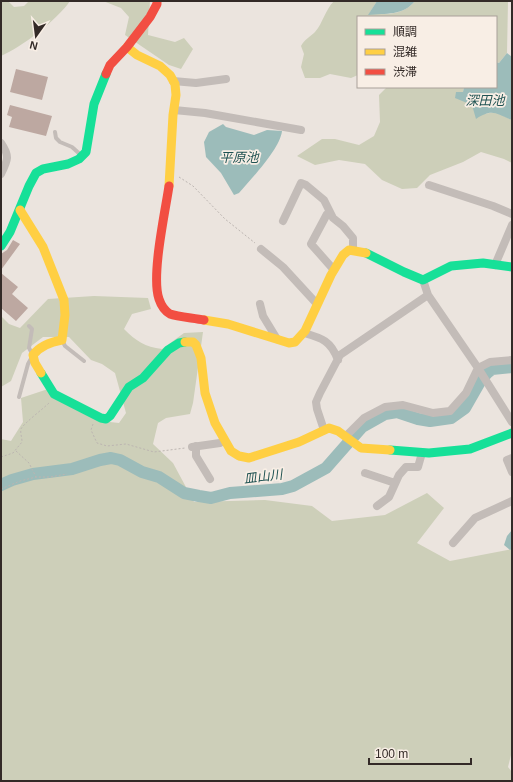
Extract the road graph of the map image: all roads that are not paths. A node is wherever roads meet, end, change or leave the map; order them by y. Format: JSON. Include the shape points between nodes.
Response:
{"nodes":[{"id":1,"x":157,"y":1,"type":"edge"},
{"id":2,"x":127,"y":47,"type":"junction"},
{"id":3,"x":226,"y":79,"type":"dead end"},
{"id":4,"x":173,"y":82,"type":"junction"},
{"id":5,"x":174,"y":110,"type":"junction"},
{"id":6,"x":301,"y":130,"type":"dead end"},
{"id":7,"x":55,"y":132,"type":"dead end"},
{"id":8,"x":1,"y":143,"type":"edge"},
{"id":9,"x":82,"y":156,"type":"junction"},
{"id":10,"x":1,"y":172,"type":"edge"},
{"id":11,"x":429,"y":185,"type":"dead end"},
{"id":12,"x":20,"y":210,"type":"junction"},
{"id":13,"x":330,"y":212,"type":"junction"},
{"id":14,"x":512,"y":214,"type":"edge"},
{"id":15,"x":283,"y":220,"type":"dead end"},
{"id":16,"x":512,"y":224,"type":"edge"},
{"id":17,"x":1,"y":246,"type":"edge"},
{"id":18,"x":261,"y":249,"type":"road end"},
{"id":19,"x":353,"y":250,"type":"junction"},
{"id":20,"x":495,"y":265,"type":"junction"},
{"id":21,"x":512,"y":267,"type":"edge"},
{"id":22,"x":334,"y":270,"type":"junction"},
{"id":23,"x":423,"y":280,"type":"junction"},
{"id":24,"x":428,"y":295,"type":"junction"},
{"id":25,"x":260,"y":304,"type":"dead end"},
{"id":26,"x":317,"y":304,"type":"junction"},
{"id":27,"x":29,"y":326,"type":"dead end"},
{"id":28,"x":304,"y":333,"type":"junction"},
{"id":29,"x":277,"y":339,"type":"junction"},
{"id":30,"x":62,"y":340,"type":"junction"},
{"id":31,"x":33,"y":355,"type":"junction"},
{"id":32,"x":338,"y":360,"type":"junction"},
{"id":33,"x":512,"y":360,"type":"edge"},
{"id":34,"x":84,"y":361,"type":"dead end"},
{"id":35,"x":478,"y":368,"type":"junction"},
{"id":36,"x":20,"y":397,"type":"dead end"},
{"id":37,"x":512,"y":422,"type":"edge"},
{"id":38,"x":324,"y":430,"type":"junction"},
{"id":39,"x":512,"y":432,"type":"edge"},
{"id":40,"x":346,"y":436,"type":"junction"},
{"id":41,"x":224,"y":440,"type":"junction"},
{"id":42,"x":422,"y":453,"type":"junction"},
{"id":43,"x":512,"y":458,"type":"edge"},
{"id":44,"x":512,"y":472,"type":"edge"},
{"id":45,"x":365,"y":473,"type":"dead end"},
{"id":46,"x":210,"y":479,"type":"dead end"},
{"id":47,"x":395,"y":483,"type":"junction"},
{"id":48,"x":512,"y":501,"type":"edge"},
{"id":49,"x":377,"y":506,"type":"dead end"},
{"id":50,"x":453,"y":543,"type":"dead end"}],
"edges":[{"from":1,"to":2,"type":"street","via":[[150,17]]},
{"from":2,"to":4,"type":"street","via":[[160,66],[170,75]]},
{"from":2,"to":9,"type":"street","via":[[110,65],[94,104],[89,141]]},
{"from":3,"to":4,"type":"street","via":[[196,83]]},
{"from":4,"to":5,"type":"street","via":[[176,95]]},
{"from":5,"to":6,"type":"street","via":[[205,112]]},
{"from":5,"to":29,"type":"street","via":[[170,172],[157,266],[159,299],[171,314],[228,324]]},
{"from":7,"to":9,"type":"lane","via":[[60,142],[72,147]]},
{"from":8,"to":10,"type":"street","via":[[7,151],[7,159]]},
{"from":9,"to":12,"type":"street","via":[[79,160],[36,173]]},
{"from":11,"to":14,"type":"street"},
{"from":12,"to":17,"type":"street"},
{"from":12,"to":30,"type":"street","via":[[43,247],[60,286],[65,315]]},
{"from":13,"to":15,"type":"street","via":[[324,200],[300,183]]},
{"from":13,"to":19,"type":"street","via":[[353,238]]},
{"from":13,"to":22,"type":"street","via":[[311,244]]},
{"from":16,"to":20,"type":"street"},
{"from":18,"to":26,"type":"street","via":[[283,267]]},
{"from":19,"to":22,"type":"street","via":[[343,255]]},
{"from":19,"to":23,"type":"street","via":[[360,250]]},
{"from":20,"to":21,"type":"street"},
{"from":20,"to":23,"type":"street","via":[[483,263],[451,266]]},
{"from":22,"to":26,"type":"street"},
{"from":23,"to":24,"type":"street"},
{"from":24,"to":32,"type":"street","via":[[340,355]]},
{"from":24,"to":35,"type":"street"},
{"from":25,"to":29,"type":"street","via":[[263,316]]},
{"from":26,"to":28,"type":"street"},
{"from":27,"to":31,"type":"lane","via":[[32,329],[29,348]]},
{"from":28,"to":29,"type":"street","via":[[295,342]]},
{"from":28,"to":32,"type":"street","via":[[324,339],[331,345]]},
{"from":30,"to":31,"type":"street","via":[[45,345]]},
{"from":30,"to":34,"type":"lane","via":[[65,346]]},
{"from":31,"to":36,"type":"lane","via":[[28,364]]},
{"from":31,"to":41,"type":"street","via":[[34,363],[54,394],[106,419],[129,387],[143,378],[168,350],[179,343],[192,342],[196,345],[201,358],[205,393],[215,424]]},
{"from":32,"to":38,"type":"street","via":[[316,402]]},
{"from":33,"to":35,"type":"street","via":[[490,362]]},
{"from":35,"to":37,"type":"street"},
{"from":35,"to":40,"type":"street","via":[[466,393],[450,411],[433,414],[403,405],[385,407],[364,418]]},
{"from":38,"to":40,"type":"street","via":[[338,430]]},
{"from":38,"to":41,"type":"street","via":[[300,442],[249,458],[231,451]]},
{"from":39,"to":42,"type":"street","via":[[470,449]]},
{"from":40,"to":42,"type":"street","via":[[361,448]]},
{"from":41,"to":46,"type":"street","via":[[220,444],[194,446],[196,456]]},
{"from":42,"to":47,"type":"street","via":[[418,467],[406,467]]},
{"from":43,"to":44,"type":"street","via":[[507,460]]},
{"from":45,"to":47,"type":"street"},
{"from":47,"to":49,"type":"street","via":[[389,497]]},
{"from":48,"to":50,"type":"street","via":[[475,518]]}]}
